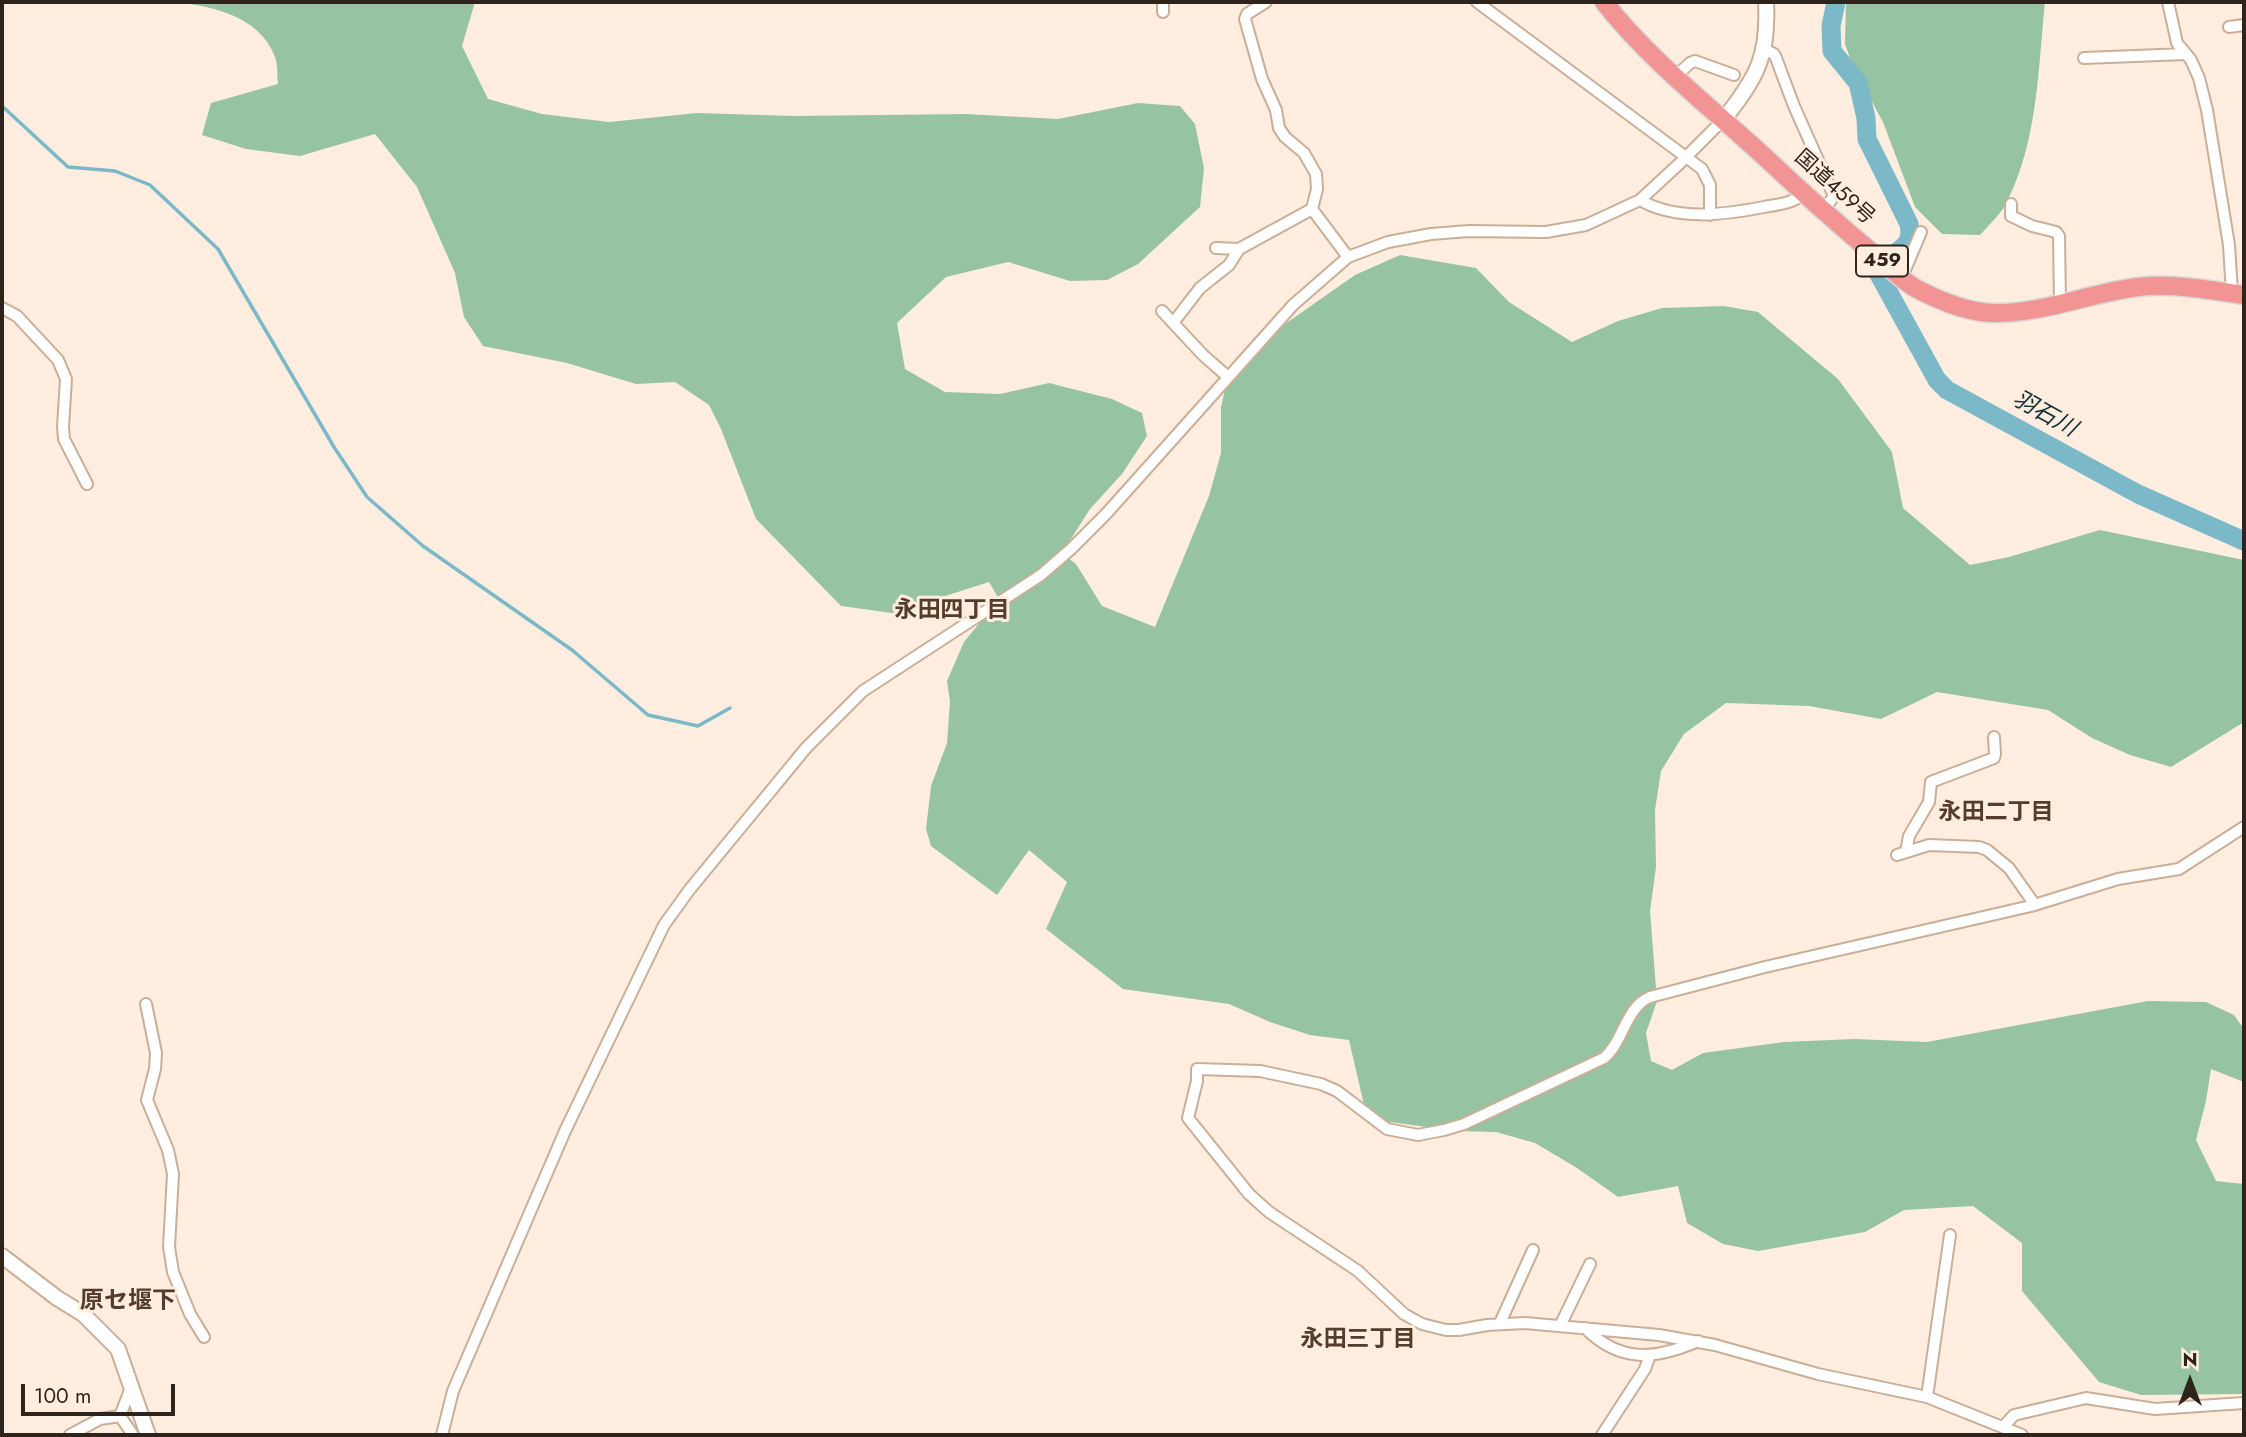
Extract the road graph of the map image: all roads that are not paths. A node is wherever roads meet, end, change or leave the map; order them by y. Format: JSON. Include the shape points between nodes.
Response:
{"nodes":[{"id":1,"x":1266,"y":2,"type":"edge"},
{"id":2,"x":1477,"y":2,"type":"edge"},
{"id":3,"x":1604,"y":2,"type":"edge"},
{"id":4,"x":1766,"y":2,"type":"edge"},
{"id":5,"x":2168,"y":2,"type":"edge"},
{"id":6,"x":2244,"y":25,"type":"edge"},
{"id":7,"x":2230,"y":27,"type":"dead end"},
{"id":8,"x":1764,"y":49,"type":"junction"},
{"id":9,"x":2185,"y":54,"type":"junction"},
{"id":10,"x":2084,"y":58,"type":"dead end"},
{"id":11,"x":1734,"y":75,"type":"dead end"},
{"id":12,"x":1675,"y":77,"type":"junction"},
{"id":13,"x":1724,"y":119,"type":"junction"},
{"id":14,"x":1687,"y":156,"type":"junction"},
{"id":15,"x":1804,"y":193,"type":"junction"},
{"id":16,"x":1640,"y":200,"type":"junction"},
{"id":17,"x":2011,"y":204,"type":"dead end"},
{"id":18,"x":1311,"y":209,"type":"junction"},
{"id":19,"x":1823,"y":211,"type":"junction"},
{"id":20,"x":1710,"y":215,"type":"junction"},
{"id":21,"x":1921,"y":232,"type":"dead end"},
{"id":22,"x":1216,"y":248,"type":"dead end"},
{"id":23,"x":1239,"y":249,"type":"junction"},
{"id":24,"x":1349,"y":257,"type":"junction"},
{"id":25,"x":1902,"y":277,"type":"junction"},
{"id":26,"x":2238,"y":294,"type":"edge"},
{"id":27,"x":2060,"y":304,"type":"junction"},
{"id":28,"x":2,"y":308,"type":"edge"},
{"id":29,"x":1162,"y":311,"type":"dead end"},
{"id":30,"x":1173,"y":323,"type":"junction"},
{"id":31,"x":1228,"y":377,"type":"junction"},
{"id":32,"x":87,"y":484,"type":"dead end"},
{"id":33,"x":1994,"y":737,"type":"dead end"},
{"id":34,"x":2244,"y":827,"type":"edge"},
{"id":35,"x":2035,"y":905,"type":"junction"},
{"id":36,"x":146,"y":1004,"type":"dead end"},
{"id":37,"x":1950,"y":1235,"type":"dead end"},
{"id":38,"x":1533,"y":1250,"type":"dead end"},
{"id":39,"x":2,"y":1256,"type":"edge"},
{"id":40,"x":1590,"y":1264,"type":"dead end"},
{"id":41,"x":1500,"y":1324,"type":"junction"},
{"id":42,"x":1560,"y":1326,"type":"junction"},
{"id":43,"x":1585,"y":1328,"type":"junction"},
{"id":44,"x":204,"y":1337,"type":"dead end"},
{"id":45,"x":1698,"y":1342,"type":"junction"},
{"id":46,"x":1650,"y":1355,"type":"junction"},
{"id":47,"x":132,"y":1385,"type":"junction"},
{"id":48,"x":1927,"y":1397,"type":"junction"},
{"id":49,"x":2244,"y":1403,"type":"edge"},
{"id":50,"x":120,"y":1416,"type":"junction"},
{"id":51,"x":2003,"y":1427,"type":"junction"},
{"id":52,"x":70,"y":1435,"type":"edge"},
{"id":53,"x":133,"y":1435,"type":"edge"},
{"id":54,"x":148,"y":1435,"type":"edge"},
{"id":55,"x":442,"y":1435,"type":"edge"},
{"id":56,"x":1602,"y":1435,"type":"edge"},
{"id":57,"x":2020,"y":1435,"type":"edge"}],
"edges":[{"from":1,"to":18,"type":"street","via":[[1245,19],[1279,128],[1304,153],[1316,174]]},
{"from":2,"to":14,"type":"street"},
{"from":3,"to":12,"type":"highway","name":"国道459号","number":"459"},
{"from":4,"to":8,"type":"street"},
{"from":5,"to":9,"type":"street","via":[[2173,33]]},
{"from":6,"to":7,"type":"street"},
{"from":8,"to":13,"type":"street","via":[[1746,91]]},
{"from":8,"to":19,"type":"street","via":[[1776,58],[1828,179],[1834,196]]},
{"from":9,"to":10,"type":"street"},
{"from":9,"to":26,"type":"street","via":[[2199,78],[2207,110]]},
{"from":11,"to":12,"type":"street","via":[[1695,61]]},
{"from":12,"to":13,"type":"highway","name":"国道459号","number":"459"},
{"from":13,"to":14,"type":"street"},
{"from":13,"to":15,"type":"highway","name":"国道459号","number":"459"},
{"from":14,"to":16,"type":"street"},
{"from":14,"to":20,"type":"street","via":[[1707,176]]},
{"from":15,"to":19,"type":"highway","name":"国道459号","number":"459"},
{"from":15,"to":20,"type":"street","via":[[1795,201]]},
{"from":16,"to":20,"type":"street","via":[[1650,206]]},
{"from":16,"to":24,"type":"street","via":[[1564,230],[1431,234]]},
{"from":17,"to":27,"type":"street","via":[[2011,216],[2059,236]]},
{"from":18,"to":23,"type":"street"},
{"from":18,"to":24,"type":"street"},
{"from":19,"to":25,"type":"highway","name":"国道459号","number":"459"},
{"from":21,"to":25,"type":"street"},
{"from":22,"to":23,"type":"street"},
{"from":23,"to":30,"type":"street"},
{"from":24,"to":31,"type":"street","via":[[1293,305]]},
{"from":25,"to":27,"type":"highway","name":"国道459号","number":"459","via":[[1957,307],[1991,313]]},
{"from":26,"to":27,"type":"highway","name":"国道459号","number":"459","via":[[2141,287]]},
{"from":28,"to":32,"type":"street","via":[[17,316],[58,360],[66,379],[64,439]]},
{"from":29,"to":30,"type":"street"},
{"from":30,"to":31,"type":"street"},
{"from":31,"to":55,"type":"street","via":[[1106,514],[1051,566],[863,691],[806,748],[690,889],[664,925],[565,1131],[453,1391]]},
{"from":33,"to":35,"type":"street","via":[[1994,758],[1931,782],[1929,802],[1901,853],[1929,845],[1987,850],[2009,867]]},
{"from":34,"to":35,"type":"street","via":[[2179,869],[2118,878]]},
{"from":35,"to":41,"type":"street","via":[[1650,997],[1633,1010],[1604,1058],[1464,1124],[1429,1134],[1387,1129],[1321,1084],[1260,1071],[1197,1069],[1188,1118],[1269,1212],[1358,1270],[1404,1314],[1422,1324],[1446,1330]]},
{"from":36,"to":44,"type":"street","via":[[156,1053],[147,1100],[173,1174],[169,1247],[173,1272]]},
{"from":37,"to":48,"type":"street"},
{"from":38,"to":41,"type":"street"},
{"from":39,"to":47,"type":"street","via":[[108,1337],[118,1349]]},
{"from":40,"to":42,"type":"street"},
{"from":41,"to":42,"type":"street"},
{"from":42,"to":43,"type":"street"},
{"from":43,"to":45,"type":"street"},
{"from":43,"to":46,"type":"street","via":[[1622,1353]]},
{"from":45,"to":46,"type":"street"},
{"from":45,"to":48,"type":"street"},
{"from":46,"to":56,"type":"street"},
{"from":47,"to":50,"type":"street"},
{"from":47,"to":54,"type":"street"},
{"from":48,"to":51,"type":"street"},
{"from":49,"to":51,"type":"street","via":[[2155,1409],[2086,1398],[2014,1415]]},
{"from":50,"to":52,"type":"street","via":[[100,1419]]},
{"from":50,"to":53,"type":"street"},
{"from":51,"to":57,"type":"street"}]}
